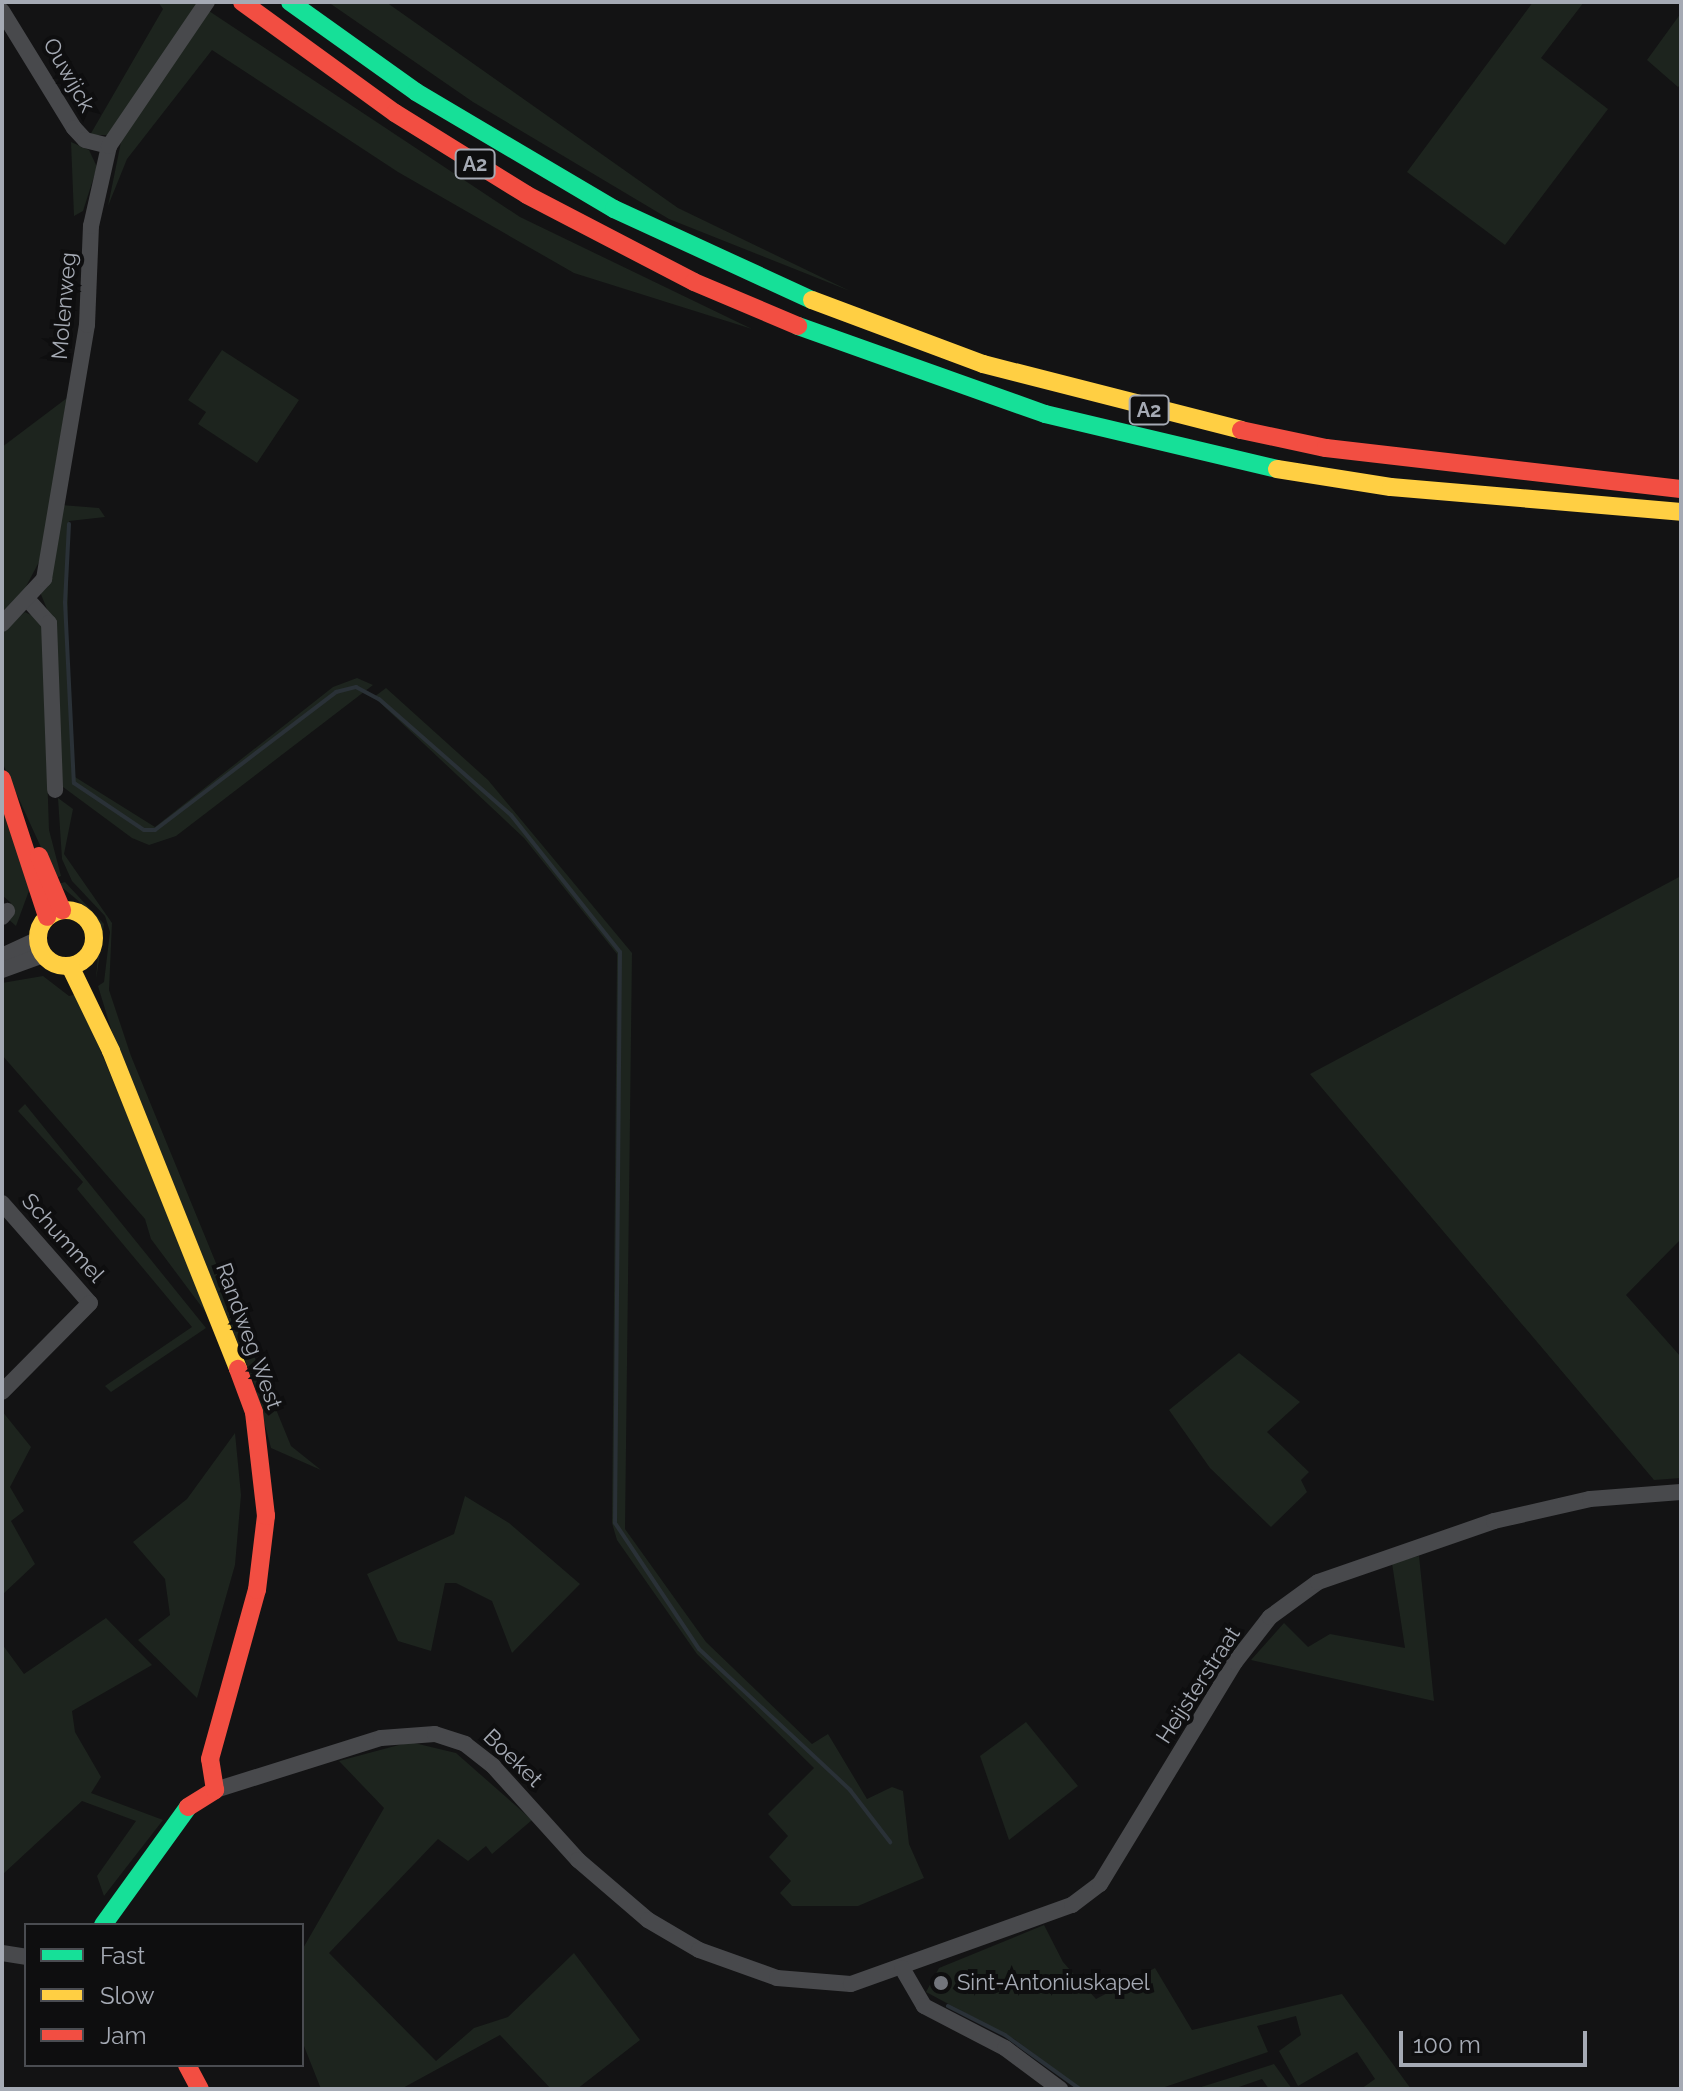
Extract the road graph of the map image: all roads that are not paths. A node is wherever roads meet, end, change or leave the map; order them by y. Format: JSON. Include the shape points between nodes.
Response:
{"nodes":[{"id":1,"x":207,"y":2,"type":"edge"},
{"id":2,"x":290,"y":2,"type":"edge"},
{"id":3,"x":245,"y":6,"type":"edge"},
{"id":4,"x":2,"y":11,"type":"edge"},
{"id":5,"x":109,"y":146,"type":"junction"},
{"id":6,"x":1681,"y":489,"type":"edge"},
{"id":7,"x":1681,"y":512,"type":"edge"},
{"id":8,"x":29,"y":601,"type":"junction"},
{"id":9,"x":2,"y":624,"type":"edge"},
{"id":10,"x":2,"y":779,"type":"edge"},
{"id":11,"x":55,"y":790,"type":"dead end"},
{"id":12,"x":54,"y":914,"type":"junction"},
{"id":13,"x":40,"y":947,"type":"junction"},
{"id":14,"x":2,"y":956,"type":"edge"},
{"id":15,"x":76,"y":964,"type":"junction"},
{"id":16,"x":2,"y":970,"type":"edge"},
{"id":17,"x":2,"y":1203,"type":"edge"},
{"id":18,"x":2,"y":1392,"type":"edge"},
{"id":19,"x":1681,"y":1492,"type":"edge"},
{"id":20,"x":215,"y":1790,"type":"junction"},
{"id":21,"x":100,"y":1923,"type":"edge"},
{"id":22,"x":2,"y":1953,"type":"edge"},
{"id":23,"x":24,"y":1957,"type":"edge"},
{"id":24,"x":902,"y":1968,"type":"junction"},
{"id":25,"x":188,"y":2067,"type":"edge"},
{"id":26,"x":200,"y":2089,"type":"edge"},
{"id":27,"x":1060,"y":2089,"type":"edge"}],
"edges":[{"from":1,"to":5,"type":"street","name":"Molenweg"},
{"from":2,"to":6,"type":"main road","number":"A2","via":[[474,129],[614,209],[775,286],[983,364],[1129,406],[1326,448]]},
{"from":3,"to":7,"type":"main road","number":"A2","via":[[395,113],[527,195],[694,282],[880,359],[1045,414],[1249,464],[1391,487]]},
{"from":4,"to":5,"type":"street","name":"Ouwijck","via":[[74,128],[85,140]]},
{"from":5,"to":8,"type":"street","name":"Molenweg","via":[[91,226],[87,325],[51,546],[44,579]]},
{"from":8,"to":9,"type":"street","name":"Molenweg"},
{"from":8,"to":11,"type":"street","via":[[49,623]]},
{"from":10,"to":12,"type":"main road"},
{"from":12,"to":13,"type":"main road"},
{"from":12,"to":15,"type":"main road","via":[[80,913],[93,928],[93,947]]},
{"from":13,"to":14,"type":"street"},
{"from":13,"to":15,"type":"main road"},
{"from":13,"to":16,"type":"street"},
{"from":15,"to":20,"type":"main road","name":"Randweg West","via":[[241,1377],[265,1475],[264,1555],[210,1759]]},
{"from":17,"to":18,"type":"street","name":"Schummel","via":[[90,1303]]},
{"from":19,"to":24,"type":"street","name":"Heijsterstraat","via":[[1590,1499],[1494,1521],[1318,1582],[1270,1617],[1235,1662],[1100,1884],[1072,1905]]},
{"from":20,"to":21,"type":"main road","name":"Boeket","via":[[188,1807]]},
{"from":20,"to":24,"type":"street","name":"Boeket","via":[[381,1738],[435,1734],[465,1744],[493,1766],[617,1898],[699,1950],[777,1978],[819,1984],[851,1984]]},
{"from":22,"to":23,"type":"street"},
{"from":24,"to":27,"type":"street","via":[[924,2006],[1005,2048]]},
{"from":25,"to":26,"type":"main road"}]}
